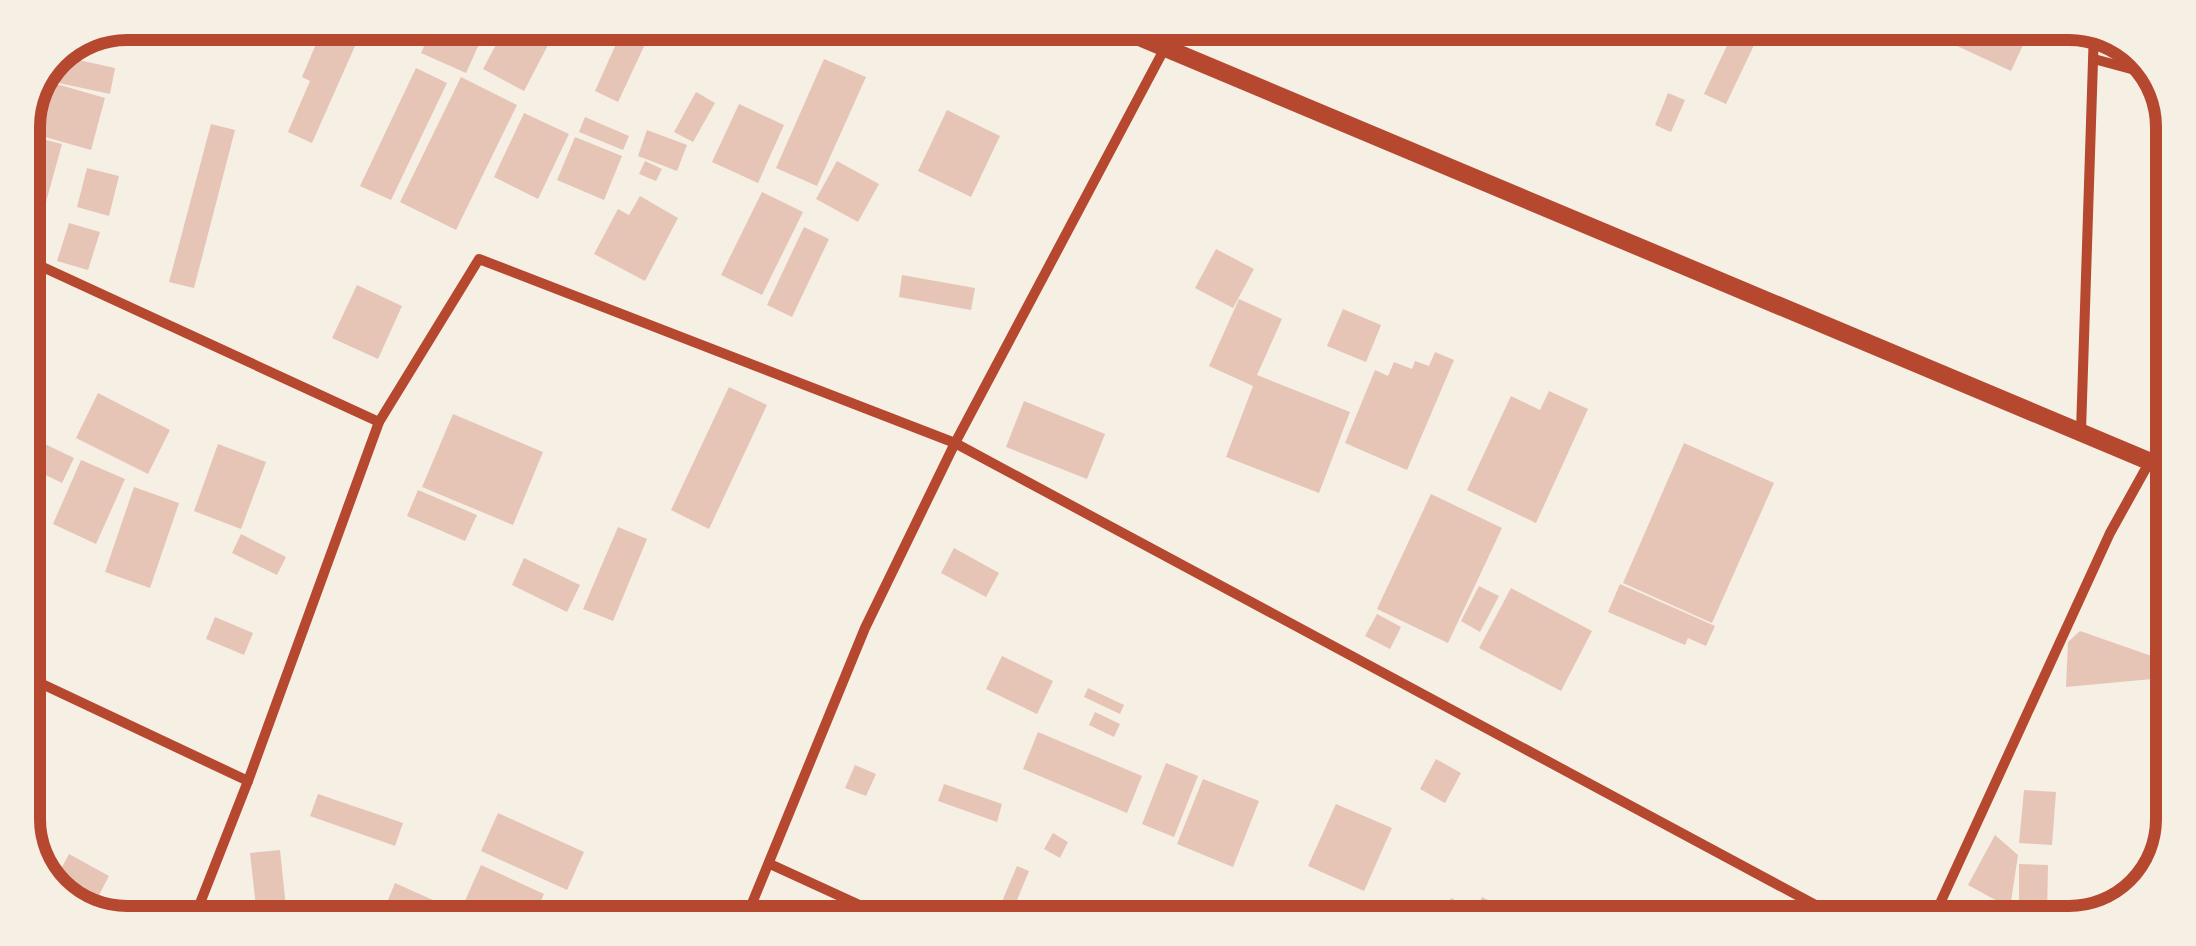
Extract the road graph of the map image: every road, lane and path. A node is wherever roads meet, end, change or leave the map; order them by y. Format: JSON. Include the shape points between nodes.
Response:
{"nodes":[{"id":1,"x":1149,"y":40,"type":"edge"},
{"id":2,"x":1169,"y":40,"type":"edge"},
{"id":3,"x":2094,"y":44,"type":"edge"},
{"id":4,"x":1166,"y":47,"type":"junction"},
{"id":5,"x":2094,"y":59,"type":"junction"},
{"id":6,"x":2134,"y":70,"type":"edge"},
{"id":7,"x":40,"y":266,"type":"edge"},
{"id":8,"x":379,"y":422,"type":"junction"},
{"id":9,"x":2081,"y":430,"type":"junction"},
{"id":10,"x":956,"y":442,"type":"junction"},
{"id":11,"x":2150,"y":462,"type":"junction"},
{"id":12,"x":2156,"y":464,"type":"edge"},
{"id":13,"x":40,"y":683,"type":"edge"},
{"id":14,"x":248,"y":781,"type":"junction"},
{"id":15,"x":770,"y":864,"type":"junction"},
{"id":16,"x":199,"y":906,"type":"edge"},
{"id":17,"x":751,"y":906,"type":"edge"},
{"id":18,"x":862,"y":906,"type":"edge"},
{"id":19,"x":1816,"y":906,"type":"edge"},
{"id":20,"x":1939,"y":906,"type":"edge"}],
"edges":[{"from":1,"to":4,"type":"street"},
{"from":2,"to":4,"type":"street"},
{"from":3,"to":5,"type":"street"},
{"from":4,"to":9,"type":"street"},
{"from":4,"to":10,"type":"street"},
{"from":5,"to":6,"type":"street"},
{"from":5,"to":9,"type":"street"},
{"from":7,"to":8,"type":"street"},
{"from":8,"to":10,"type":"street","via":[[478,259]]},
{"from":8,"to":14,"type":"street"},
{"from":9,"to":11,"type":"street"},
{"from":10,"to":15,"type":"street","via":[[865,628]]},
{"from":10,"to":19,"type":"street"},
{"from":11,"to":12,"type":"street"},
{"from":11,"to":20,"type":"street","via":[[2110,534]]},
{"from":13,"to":14,"type":"street"},
{"from":14,"to":16,"type":"street"},
{"from":15,"to":17,"type":"street"},
{"from":15,"to":18,"type":"street"}]}
